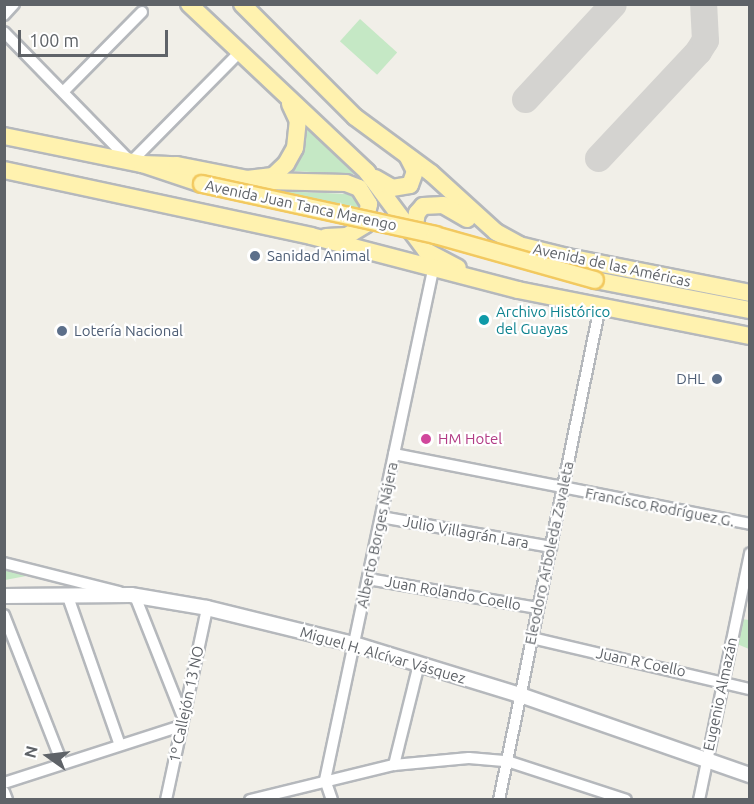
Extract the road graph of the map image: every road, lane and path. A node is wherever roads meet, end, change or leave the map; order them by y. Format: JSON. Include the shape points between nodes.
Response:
{"nodes":[{"id":1,"x":14,"y":4,"type":"edge"},
{"id":2,"x":189,"y":4,"type":"edge"},
{"id":3,"x":242,"y":4,"type":"edge"},
{"id":4,"x":142,"y":12,"type":"dead end"},
{"id":5,"x":4,"y":15,"type":"edge"},
{"id":6,"x":4,"y":32,"type":"edge"},
{"id":7,"x":239,"y":53,"type":"junction"},
{"id":8,"x":64,"y":91,"type":"junction"},
{"id":9,"x":285,"y":99,"type":"junction"},
{"id":10,"x":4,"y":136,"type":"edge"},
{"id":11,"x":406,"y":155,"type":"junction"},
{"id":12,"x":136,"y":163,"type":"junction"},
{"id":13,"x":4,"y":170,"type":"edge"},
{"id":14,"x":367,"y":172,"type":"junction"},
{"id":15,"x":247,"y":179,"type":"junction"},
{"id":16,"x":311,"y":236,"type":"junction"},
{"id":17,"x":519,"y":244,"type":"junction"},
{"id":18,"x":435,"y":265,"type":"junction"},
{"id":19,"x":672,"y":278,"type":"junction"},
{"id":20,"x":595,"y":280,"type":"joint"},
{"id":21,"x":750,"y":293,"type":"edge"},
{"id":22,"x":719,"y":304,"type":"junction"},
{"id":23,"x":600,"y":306,"type":"junction"},
{"id":24,"x":750,"y":310,"type":"edge"},
{"id":25,"x":750,"y":336,"type":"edge"},
{"id":26,"x":394,"y":454,"type":"junction"},
{"id":27,"x":563,"y":487,"type":"junction"},
{"id":28,"x":381,"y":517,"type":"junction"},
{"id":29,"x":750,"y":524,"type":"edge"},
{"id":30,"x":551,"y":547,"type":"junction"},
{"id":31,"x":750,"y":553,"type":"edge"},
{"id":32,"x":4,"y":563,"type":"edge"},
{"id":33,"x":368,"y":579,"type":"junction"},
{"id":34,"x":746,"y":589,"type":"edge"},
{"id":35,"x":67,"y":594,"type":"junction"},
{"id":36,"x":133,"y":595,"type":"junction"},
{"id":37,"x":4,"y":596,"type":"edge"},
{"id":38,"x":207,"y":608,"type":"junction"},
{"id":39,"x":538,"y":608,"type":"junction"},
{"id":40,"x":4,"y":615,"type":"edge"},
{"id":41,"x":532,"y":638,"type":"junction"},
{"id":42,"x":354,"y":644,"type":"junction"},
{"id":43,"x":418,"y":664,"type":"junction"},
{"id":44,"x":723,"y":680,"type":"junction"},
{"id":45,"x":750,"y":689,"type":"edge"},
{"id":46,"x":520,"y":695,"type":"junction"},
{"id":47,"x":181,"y":720,"type":"junction"},
{"id":48,"x":120,"y":745,"type":"junction"},
{"id":49,"x":707,"y":760,"type":"junction"},
{"id":50,"x":507,"y":761,"type":"junction"},
{"id":51,"x":62,"y":763,"type":"junction"},
{"id":52,"x":394,"y":765,"type":"junction"},
{"id":53,"x":750,"y":775,"type":"edge"},
{"id":54,"x":325,"y":780,"type":"junction"},
{"id":55,"x":4,"y":783,"type":"edge"},
{"id":56,"x":4,"y":792,"type":"edge"},
{"id":57,"x":8,"y":800,"type":"edge"},
{"id":58,"x":166,"y":800,"type":"edge"},
{"id":59,"x":250,"y":800,"type":"edge"},
{"id":60,"x":332,"y":800,"type":"edge"},
{"id":61,"x":499,"y":800,"type":"edge"},
{"id":62,"x":626,"y":800,"type":"edge"},
{"id":63,"x":699,"y":800,"type":"edge"}],
"edges":[{"from":1,"to":5,"type":"street"},
{"from":2,"to":7,"type":"main road"},
{"from":3,"to":11,"type":"main road","name":"Avenida de las Américas","via":[[355,117]]},
{"from":4,"to":8,"type":"street"},
{"from":6,"to":8,"type":"street"},
{"from":7,"to":9,"type":"main road"},
{"from":7,"to":12,"type":"street"},
{"from":8,"to":12,"type":"street"},
{"from":9,"to":14,"type":"main road"},
{"from":9,"to":15,"type":"main road","via":[[297,121],[292,156],[273,176]]},
{"from":10,"to":12,"type":"main road","name":"Avenida Juan Tanca Marengo"},
{"from":11,"to":14,"type":"main road","via":[[415,176],[404,188],[386,186]]},
{"from":11,"to":17,"type":"main road","name":"Avenida de las Américas","via":[[431,173],[484,224]]},
{"from":12,"to":15,"type":"main road","via":[[177,165]]},
{"from":12,"to":20,"type":"main road","name":"Avenida Juan Tanca Marengo","bridge":true,"via":[[202,184],[435,235]]},
{"from":13,"to":16,"type":"main road","name":"Avenida Juan Tanca Marengo"},
{"from":14,"to":18,"type":"main road"},
{"from":15,"to":16,"type":"main road","via":[[346,183],[364,193],[369,211],[361,228],[338,237]]},
{"from":16,"to":18,"type":"main road","name":"Avenida Juan Tanca Marengo"},
{"from":17,"to":18,"type":"main road","via":[[495,236],[450,208],[430,204],[419,209],[415,225]]},
{"from":17,"to":19,"type":"main road","name":"Avenida de las Américas"},
{"from":18,"to":23,"type":"main road","via":[[518,290]]},
{"from":18,"to":26,"type":"street","name":"Alberto Borges Nájera"},
{"from":19,"to":21,"type":"main road","name":"Avenida de las Américas"},
{"from":19,"to":22,"type":"main road"},
{"from":20,"to":22,"type":"main road","name":"Avenida de las Américas"},
{"from":22,"to":24,"type":"main road","name":"Avenida de las Américas"},
{"from":23,"to":25,"type":"main road"},
{"from":23,"to":27,"type":"street","name":"Eleodoro Arboleda Zavaleta"},
{"from":26,"to":27,"type":"street","name":"Francísco Rodríguez G."},
{"from":26,"to":28,"type":"street","name":"Alberto Borges Nájera"},
{"from":27,"to":29,"type":"street","name":"Francísco Rodríguez G."},
{"from":27,"to":30,"type":"street","name":"Eleodoro Arboleda Zavaleta"},
{"from":28,"to":30,"type":"street","name":"Julio Villagrán Lara"},
{"from":28,"to":33,"type":"street","name":"Alberto Borges Nájera"},
{"from":30,"to":39,"type":"street","name":"Eleodoro Arboleda Zavaleta"},
{"from":31,"to":34,"type":"street","name":"Eugenio Almazán"},
{"from":32,"to":36,"type":"street"},
{"from":33,"to":39,"type":"street","name":"Juan Rolando Coello"},
{"from":33,"to":42,"type":"street","name":"Alberto Borges Nájera"},
{"from":34,"to":44,"type":"street","name":"Eugenio Almazán"},
{"from":35,"to":36,"type":"street","name":"Miguel H. Alcívar Vásquez"},
{"from":35,"to":37,"type":"street","name":"Miguel H. Alcívar Vásquez"},
{"from":35,"to":48,"type":"street"},
{"from":36,"to":38,"type":"street","name":"Miguel H. Alcívar Vásquez"},
{"from":36,"to":47,"type":"street"},
{"from":38,"to":42,"type":"street","name":"Miguel H. Alcívar Vásquez"},
{"from":38,"to":47,"type":"street","name":"1º Callejón 13 NO"},
{"from":39,"to":41,"type":"street","name":"Eleodoro Arboleda Zavaleta"},
{"from":40,"to":51,"type":"street"},
{"from":41,"to":44,"type":"street","name":"Juan R Coello"},
{"from":41,"to":46,"type":"street","name":"Eleodoro Arboleda Zavaleta"},
{"from":42,"to":43,"type":"street","name":"Miguel H. Alcívar Vásquez"},
{"from":42,"to":54,"type":"street","name":"Alberto Borges Nájera"},
{"from":43,"to":46,"type":"street","name":"Miguel H. Alcívar Vásquez"},
{"from":43,"to":52,"type":"street"},
{"from":44,"to":45,"type":"street","name":"Juan R Coello"},
{"from":44,"to":49,"type":"street","name":"Eugenio Almazán"},
{"from":46,"to":49,"type":"street","name":"Miguel H. Alcívar Vásquez"},
{"from":46,"to":50,"type":"street","name":"Eleodoro Arboleda Zavaleta"},
{"from":47,"to":48,"type":"street"},
{"from":47,"to":58,"type":"street","name":"1º Callejón 13 NO"},
{"from":48,"to":51,"type":"street"},
{"from":49,"to":53,"type":"street","name":"Miguel H. Alcívar Vásquez"},
{"from":49,"to":63,"type":"street","name":"Eugenio Almazán"},
{"from":50,"to":52,"type":"street","via":[[469,758]]},
{"from":50,"to":61,"type":"street","name":"Eleodoro Arboleda Zavaleta"},
{"from":50,"to":62,"type":"street"},
{"from":51,"to":55,"type":"street"},
{"from":52,"to":54,"type":"street"},
{"from":54,"to":59,"type":"street"},
{"from":54,"to":60,"type":"street"},
{"from":56,"to":57,"type":"street"}]}
